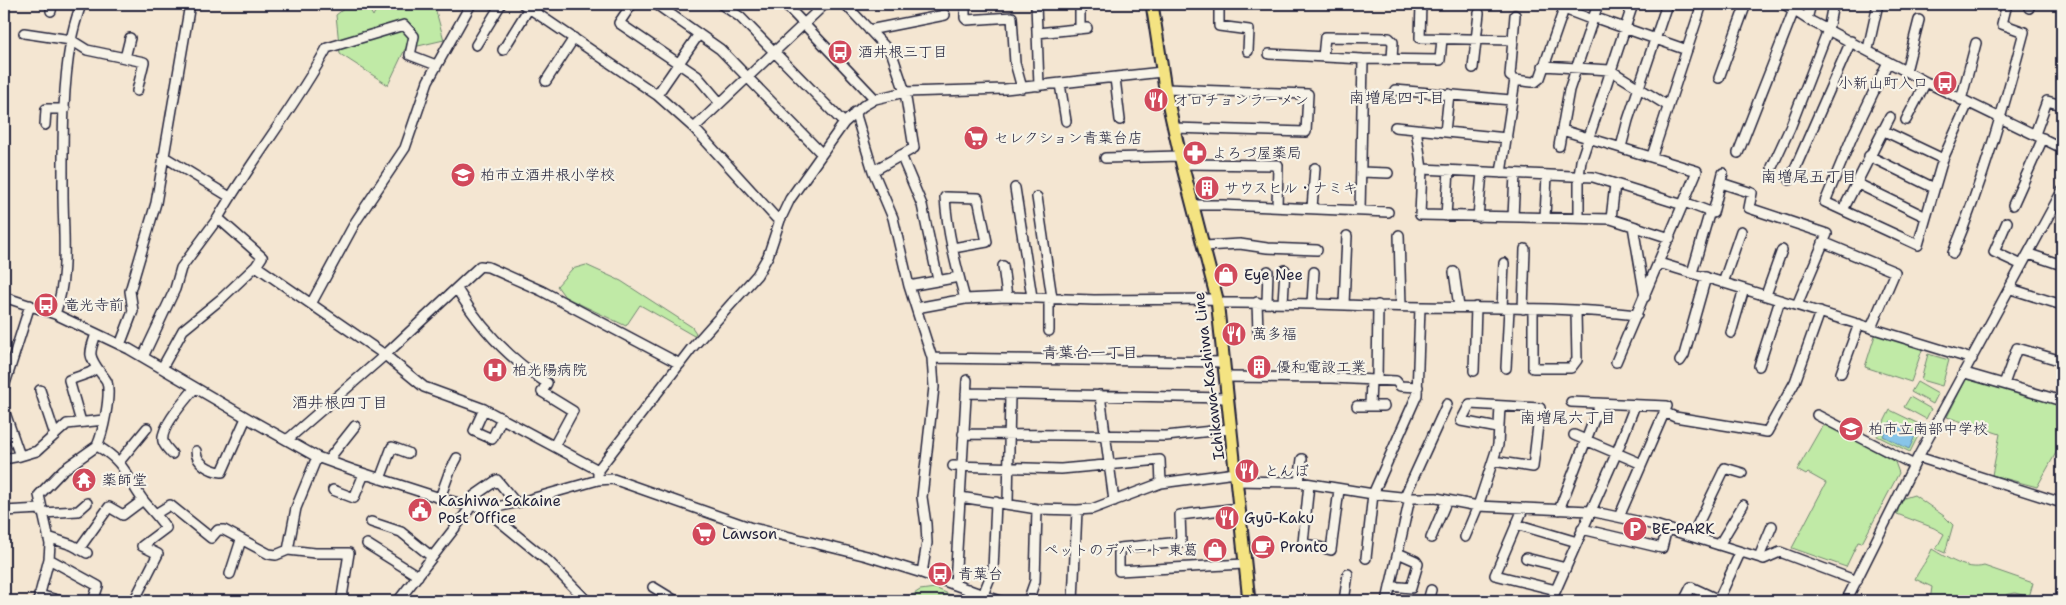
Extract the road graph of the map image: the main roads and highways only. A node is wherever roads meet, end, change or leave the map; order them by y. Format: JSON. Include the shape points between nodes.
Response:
{"nodes":[{"id":1,"x":1152,"y":4,"type":"edge"},
{"id":2,"x":1250,"y":601,"type":"edge"}],
"edges":[{"from":1,"to":2,"type":"main road","name":"Ichikawa-Kashiwa Line","via":[[1162,72],[1181,160],[1217,301]]}]}
